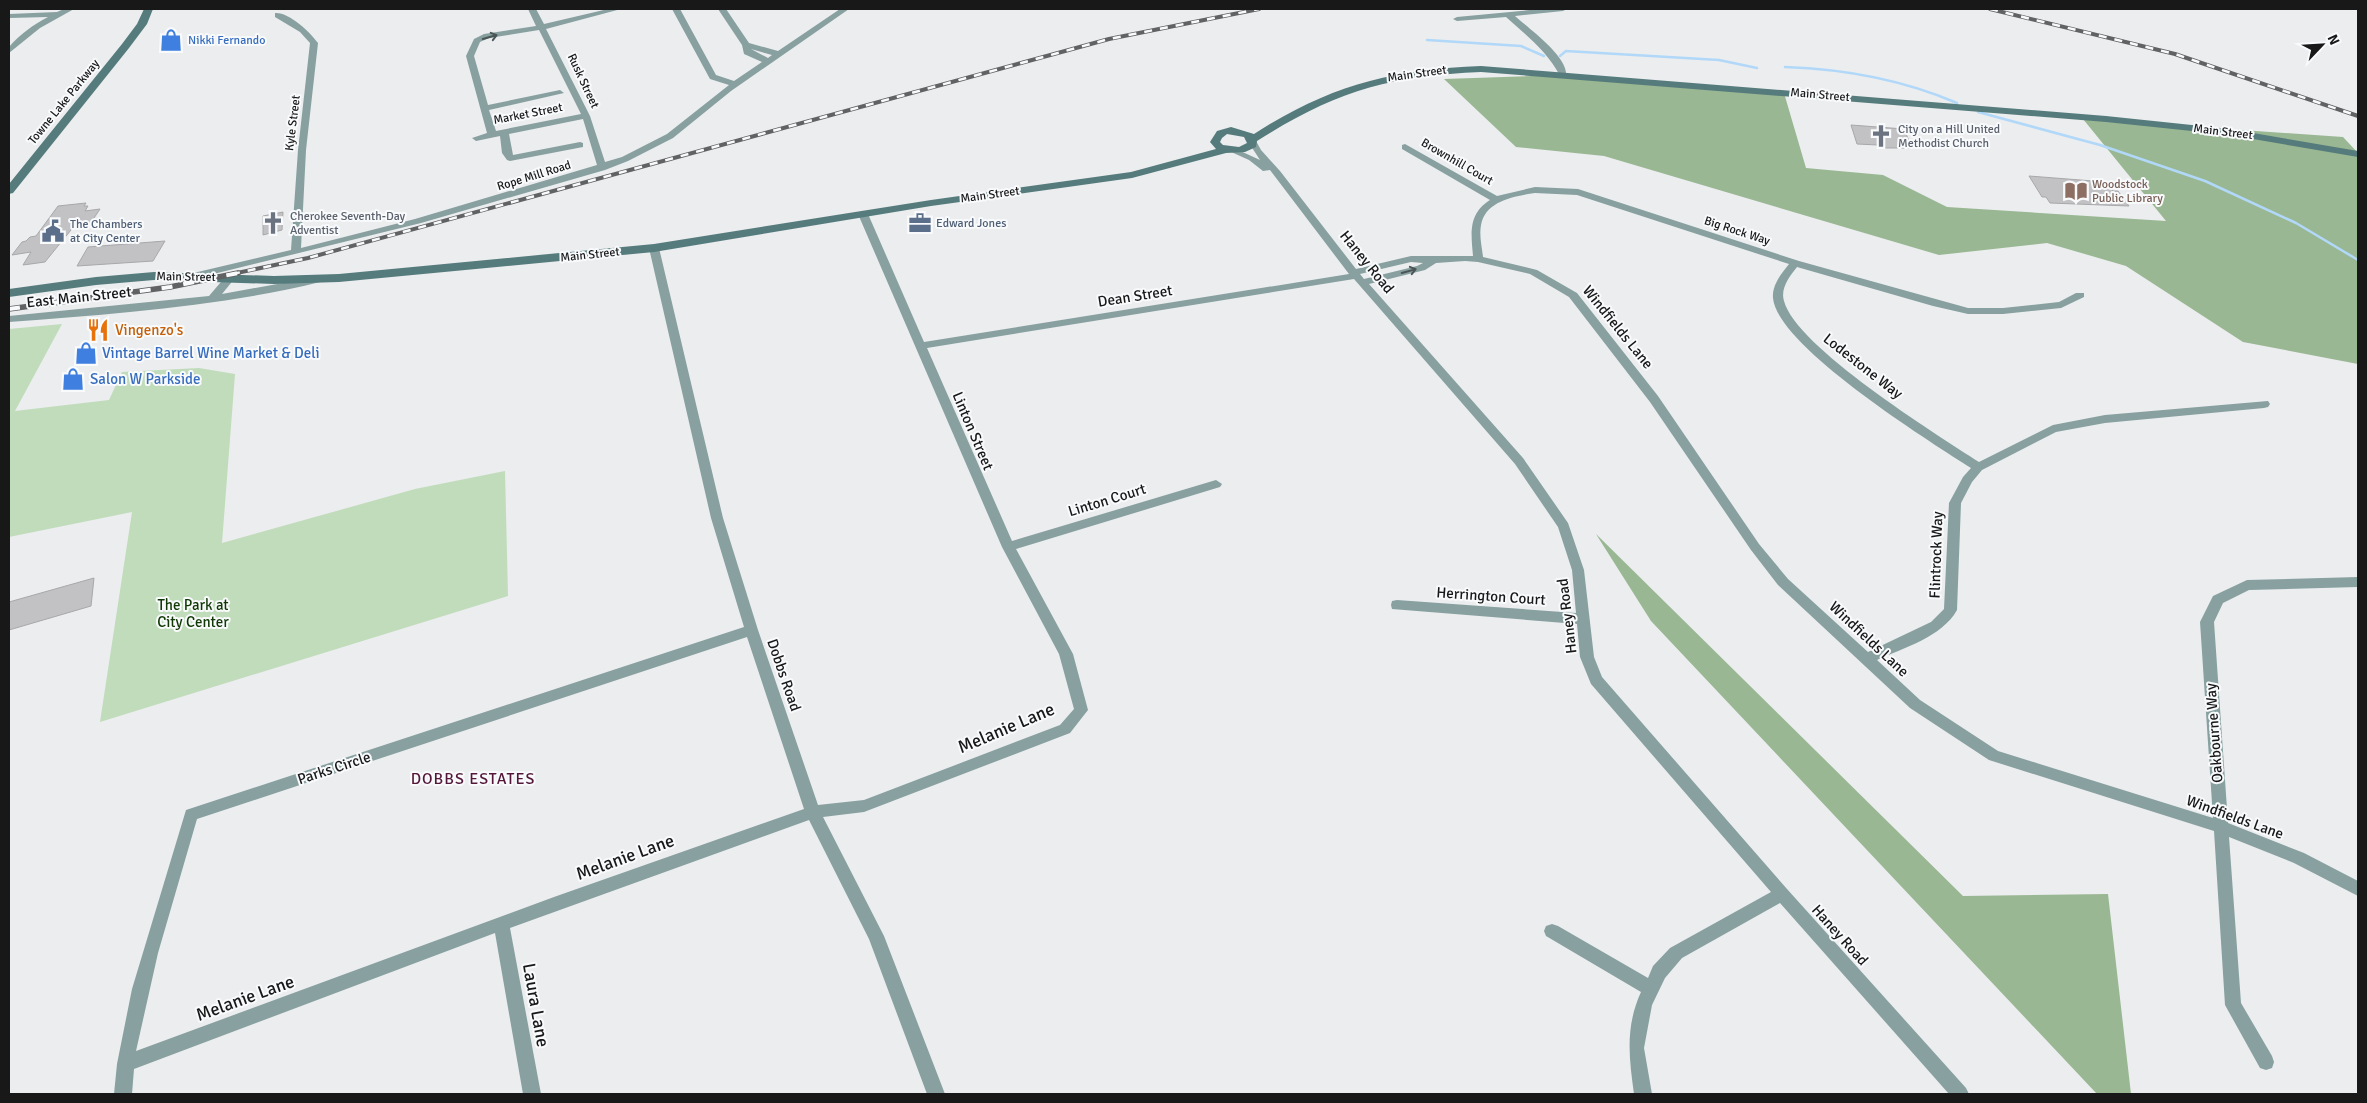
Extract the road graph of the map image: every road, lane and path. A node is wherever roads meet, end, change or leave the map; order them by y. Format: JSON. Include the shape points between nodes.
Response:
{"nodes":[{"id":1,"x":70,"y":9,"type":"edge"},
{"id":2,"x":139,"y":9,"type":"edge"},
{"id":3,"x":148,"y":9,"type":"edge"},
{"id":4,"x":532,"y":9,"type":"edge"},
{"id":5,"x":617,"y":9,"type":"edge"},
{"id":6,"x":676,"y":9,"type":"edge"},
{"id":7,"x":722,"y":9,"type":"edge"},
{"id":8,"x":845,"y":9,"type":"edge"},
{"id":9,"x":1563,"y":9,"type":"edge"},
{"id":10,"x":40,"y":11,"type":"edge"},
{"id":11,"x":57,"y":14,"type":"junction"},
{"id":12,"x":1508,"y":14,"type":"junction"},
{"id":13,"x":278,"y":15,"type":"dead end"},
{"id":14,"x":9,"y":16,"type":"edge"},
{"id":15,"x":1457,"y":19,"type":"dead end"},
{"id":16,"x":543,"y":27,"type":"junction"},
{"id":17,"x":138,"y":28,"type":"junction"},
{"id":18,"x":746,"y":45,"type":"junction"},
{"id":19,"x":9,"y":51,"type":"edge"},
{"id":20,"x":778,"y":54,"type":"junction"},
{"id":21,"x":767,"y":61,"type":"junction"},
{"id":22,"x":1563,"y":74,"type":"junction"},
{"id":23,"x":735,"y":84,"type":"junction"},
{"id":24,"x":560,"y":93,"type":"dead end"},
{"id":25,"x":484,"y":108,"type":"junction"},
{"id":26,"x":586,"y":116,"type":"junction"},
{"id":27,"x":1287,"y":116,"type":"junction"},
{"id":28,"x":1237,"y":131,"type":"junction"},
{"id":29,"x":504,"y":132,"type":"junction"},
{"id":30,"x":492,"y":134,"type":"junction"},
{"id":31,"x":476,"y":138,"type":"dead end"},
{"id":32,"x":1215,"y":138,"type":"junction"},
{"id":33,"x":1253,"y":141,"type":"junction"},
{"id":34,"x":580,"y":145,"type":"dead end"},
{"id":35,"x":1405,"y":147,"type":"dead end"},
{"id":36,"x":1230,"y":150,"type":"junction"},
{"id":37,"x":2358,"y":154,"type":"edge"},
{"id":38,"x":1169,"y":165,"type":"junction"},
{"id":39,"x":602,"y":168,"type":"junction"},
{"id":40,"x":1287,"y":188,"type":"junction"},
{"id":41,"x":9,"y":191,"type":"edge"},
{"id":42,"x":1496,"y":199,"type":"junction"},
{"id":43,"x":863,"y":214,"type":"junction"},
{"id":44,"x":654,"y":248,"type":"junction"},
{"id":45,"x":296,"y":252,"type":"junction"},
{"id":46,"x":1478,"y":259,"type":"junction"},
{"id":47,"x":1794,"y":263,"type":"junction"},
{"id":48,"x":189,"y":277,"type":"junction"},
{"id":49,"x":1357,"y":277,"type":"junction"},
{"id":50,"x":230,"y":278,"type":"junction"},
{"id":51,"x":318,"y":279,"type":"junction"},
{"id":52,"x":9,"y":293,"type":"edge"},
{"id":53,"x":2080,"y":295,"type":"dead end"},
{"id":54,"x":212,"y":299,"type":"junction"},
{"id":55,"x":9,"y":319,"type":"edge"},
{"id":56,"x":920,"y":346,"type":"junction"},
{"id":57,"x":2264,"y":404,"type":"dead end"},
{"id":58,"x":1978,"y":467,"type":"junction"},
{"id":59,"x":1216,"y":484,"type":"dead end"},
{"id":60,"x":1008,"y":547,"type":"junction"},
{"id":61,"x":2358,"y":582,"type":"edge"},
{"id":62,"x":1397,"y":605,"type":"dead end"},
{"id":63,"x":1582,"y":619,"type":"junction"},
{"id":64,"x":751,"y":630,"type":"junction"},
{"id":65,"x":1066,"y":654,"type":"joint"},
{"id":66,"x":1866,"y":659,"type":"junction"},
{"id":67,"x":813,"y":812,"type":"junction"},
{"id":68,"x":2221,"y":827,"type":"junction"},
{"id":69,"x":2358,"y":889,"type":"edge"},
{"id":70,"x":1782,"y":894,"type":"junction"},
{"id":71,"x":501,"y":924,"type":"junction"},
{"id":72,"x":1552,"y":931,"type":"dead end"},
{"id":73,"x":1651,"y":989,"type":"junction"},
{"id":74,"x":2266,"y":1062,"type":"dead end"},
{"id":75,"x":125,"y":1064,"type":"junction"},
{"id":76,"x":123,"y":1094,"type":"edge"},
{"id":77,"x":532,"y":1094,"type":"edge"},
{"id":78,"x":936,"y":1094,"type":"edge"},
{"id":79,"x":1643,"y":1094,"type":"edge"},
{"id":80,"x":1960,"y":1094,"type":"edge"}],
"edges":[{"from":1,"to":11,"type":"street"},
{"from":2,"to":17,"type":"main road"},
{"from":3,"to":17,"type":"main road","name":"Towne Lake Parkway","via":[[144,24]]},
{"from":4,"to":16,"type":"street","name":"Rusk Street"},
{"from":5,"to":16,"type":"street"},
{"from":6,"to":23,"type":"street","via":[[713,77]]},
{"from":7,"to":18,"type":"street"},
{"from":8,"to":20,"type":"street","name":"Rope Mill Road"},
{"from":9,"to":12,"type":"street"},
{"from":10,"to":11,"type":"street"},
{"from":10,"to":14,"type":"street"},
{"from":11,"to":19,"type":"street","via":[[28,31]]},
{"from":12,"to":15,"type":"street"},
{"from":12,"to":22,"type":"street","via":[[1553,56],[1562,67]]},
{"from":13,"to":45,"type":"street","name":"Kyle Street","via":[[303,30],[314,43],[302,150]]},
{"from":25,"to":16,"type":"street","one_way":true,"via":[[470,56],[477,41],[487,36]]},
{"from":16,"to":26,"type":"street","name":"Rusk Street"},
{"from":17,"to":41,"type":"main road","name":"Towne Lake Parkway"},
{"from":18,"to":20,"type":"street"},
{"from":18,"to":21,"type":"street","via":[[747,52]]},
{"from":20,"to":21,"type":"street","name":"Rope Mill Road"},
{"from":21,"to":23,"type":"street","name":"Rope Mill Road"},
{"from":22,"to":27,"type":"main road","name":"Main Street","via":[[1481,69],[1410,73],[1345,90]]},
{"from":22,"to":37,"type":"main road","name":"Main Street","via":[[2124,120],[2230,132]]},
{"from":23,"to":39,"type":"street","name":"Rope Mill Road","via":[[670,136]]},
{"from":24,"to":25,"type":"street"},
{"from":25,"to":30,"type":"street"},
{"from":26,"to":29,"type":"street","name":"Market Street"},
{"from":26,"to":39,"type":"street","name":"Rusk Street"},
{"from":27,"to":28,"type":"main road","name":"Main Street"},
{"from":27,"to":33,"type":"main road","name":"Main Street"},
{"from":28,"to":32,"type":"main road","name":"Main Street","via":[[1223,132]]},
{"from":28,"to":33,"type":"main road","via":[[1247,134]]},
{"from":29,"to":30,"type":"street","name":"Market Street"},
{"from":29,"to":34,"type":"street","via":[[510,158]]},
{"from":30,"to":31,"type":"street","name":"Market Street"},
{"from":32,"to":36,"type":"main road","via":[[1215,144]]},
{"from":32,"to":38,"type":"main road","name":"Main Street","via":[[1202,152]]},
{"from":33,"to":36,"type":"main road","name":"Main Street","via":[[1245,149]]},
{"from":33,"to":40,"type":"street","name":"Haney Road"},
{"from":35,"to":42,"type":"street","name":"Brownhill Court"},
{"from":36,"to":38,"type":"main road","name":"Main Street"},
{"from":36,"to":40,"type":"street","name":"Haney Road","via":[[1252,158]]},
{"from":38,"to":43,"type":"main road","name":"Main Street","via":[[1100,180]]},
{"from":39,"to":45,"type":"street","name":"Rope Mill Road","via":[[472,207]]},
{"from":40,"to":49,"type":"street","name":"Haney Road"},
{"from":42,"to":46,"type":"street","via":[[1482,211],[1476,225]]},
{"from":42,"to":47,"type":"street","name":"Big Rock Way","via":[[1540,189],[1578,192]]},
{"from":43,"to":44,"type":"main road","name":"Main Street"},
{"from":43,"to":56,"type":"street","name":"Linton Street"},
{"from":44,"to":51,"type":"main road","name":"Main Street"},
{"from":44,"to":64,"type":"street","name":"Dobbs Road","via":[[717,518]]},
{"from":45,"to":48,"type":"street","name":"Rope Mill Road"},
{"from":46,"to":49,"type":"street","via":[[1434,260],[1421,268]]},
{"from":46,"to":66,"type":"street","name":"Windfields Lane","via":[[1533,272],[1573,295],[1654,399],[1754,547],[1783,582]]},
{"from":47,"to":53,"type":"street","name":"Big Rock Way","via":[[1968,311],[2002,311],[2061,304]]},
{"from":47,"to":58,"type":"street","name":"Lodestone Way","via":[[1779,282],[1778,301],[1788,321],[1811,345],[1871,394]]},
{"from":48,"to":50,"type":"main road","name":"Main Street"},
{"from":48,"to":52,"type":"main road","name":"Main Street","via":[[119,279]]},
{"from":49,"to":56,"type":"street","name":"Dean Street"},
{"from":49,"to":63,"type":"street","name":"Haney Road","via":[[1519,461],[1564,526],[1578,570]]},
{"from":50,"to":51,"type":"main road","name":"Main Street"},
{"from":50,"to":54,"type":"street"},
{"from":51,"to":54,"type":"street","name":"East Main Street"},
{"from":54,"to":55,"type":"street","name":"East Main Street"},
{"from":56,"to":60,"type":"street","name":"Linton Street"},
{"from":57,"to":58,"type":"street","name":"Flintrock Way","via":[[2105,419],[2054,429]]},
{"from":58,"to":66,"type":"street","name":"Flintrock Way","via":[[1955,503],[1950,610],[1936,626]]},
{"from":59,"to":60,"type":"street","name":"Linton Court"},
{"from":60,"to":65,"type":"street","name":"Linton Street"},
{"from":61,"to":68,"type":"street","name":"Oakbourne Way","via":[[2247,585],[2218,600],[2207,622]]},
{"from":62,"to":63,"type":"street","name":"Herrington Court"},
{"from":63,"to":70,"type":"street","name":"Haney Road","via":[[1587,657],[1596,680]]},
{"from":64,"to":67,"type":"street","name":"Dobbs Road"},
{"from":64,"to":75,"type":"street","name":"Parks Circle","via":[[191,815],[139,993]]},
{"from":65,"to":67,"type":"street","name":"Melanie Lane","via":[[1081,710],[1065,729],[864,806]]},
{"from":66,"to":68,"type":"street","name":"Windfields Lane","via":[[1915,704],[1994,756]]},
{"from":67,"to":71,"type":"street","name":"Melanie Lane"},
{"from":67,"to":78,"type":"street","name":"Dobbs Road","via":[[876,936]]},
{"from":68,"to":69,"type":"street","name":"Windfields Lane","via":[[2299,858]]},
{"from":68,"to":74,"type":"street","name":"Oakbourne Way","via":[[2233,1005]]},
{"from":70,"to":73,"type":"street","via":[[1676,953],[1659,972]]},
{"from":70,"to":80,"type":"street","name":"Haney Road"},
{"from":71,"to":75,"type":"street","name":"Melanie Lane"},
{"from":71,"to":77,"type":"street","name":"Laura Lane"},
{"from":72,"to":73,"type":"street"},
{"from":73,"to":79,"type":"street","via":[[1644,1004],[1636,1048]]},
{"from":75,"to":76,"type":"street","name":"Parks Circle"}]}
